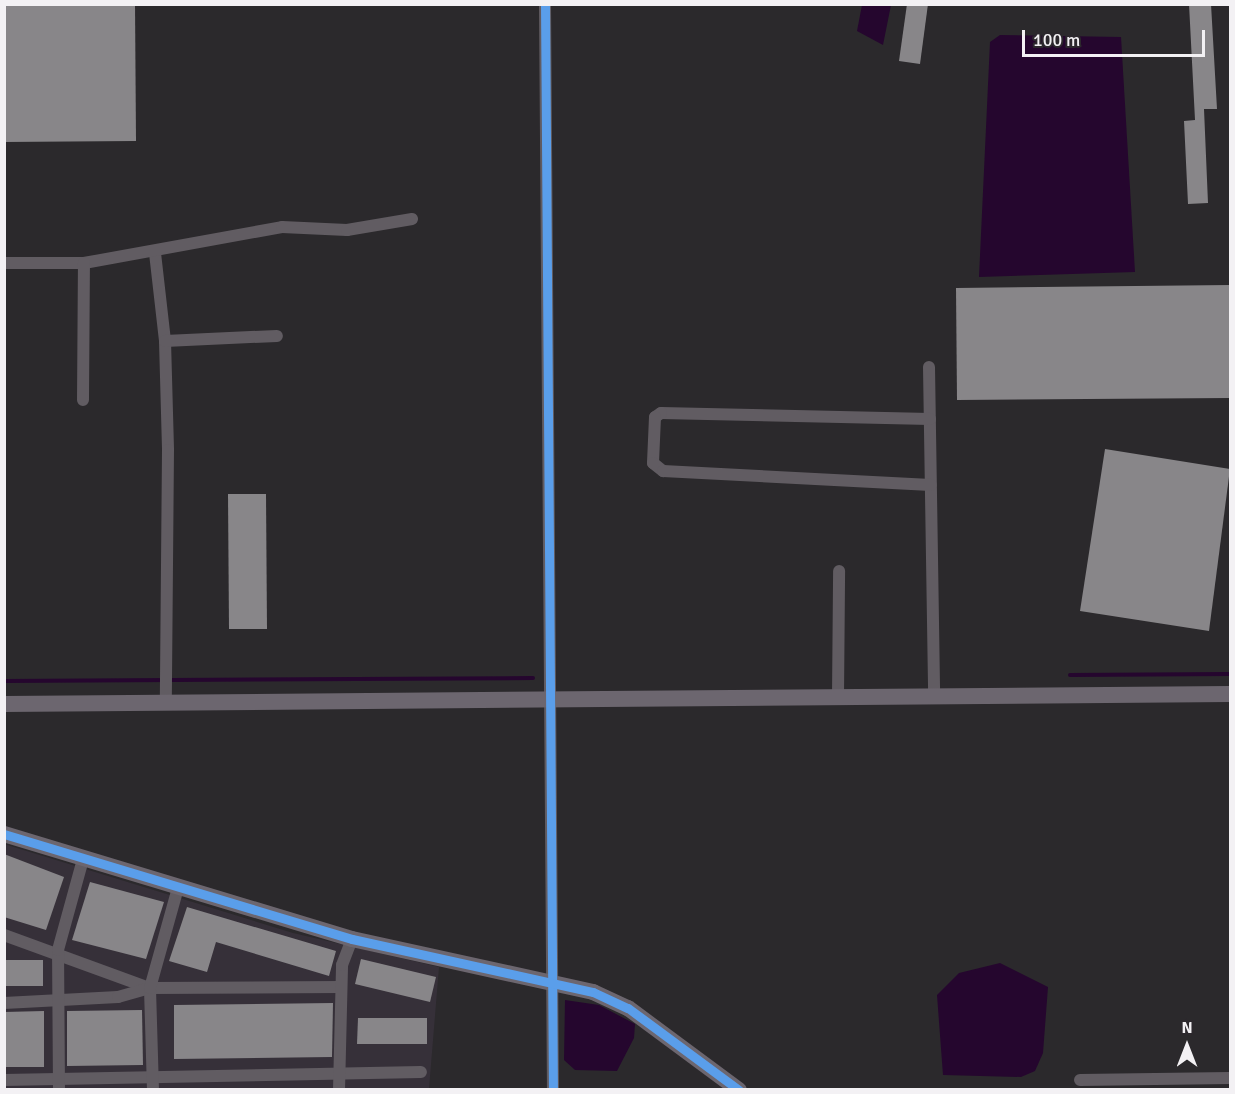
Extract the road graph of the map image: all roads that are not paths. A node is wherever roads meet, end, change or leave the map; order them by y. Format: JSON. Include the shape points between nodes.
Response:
{"nodes":[{"id":1,"x":545,"y":4,"type":"edge"},
{"id":2,"x":412,"y":219,"type":"dead end"},
{"id":3,"x":155,"y":253,"type":"junction"},
{"id":4,"x":4,"y":263,"type":"edge"},
{"id":5,"x":84,"y":263,"type":"junction"},
{"id":6,"x":277,"y":336,"type":"dead end"},
{"id":7,"x":165,"y":341,"type":"junction"},
{"id":8,"x":929,"y":368,"type":"dead end"},
{"id":9,"x":84,"y":400,"type":"dead end"},
{"id":10,"x":930,"y":419,"type":"junction"},
{"id":11,"x":931,"y":485,"type":"junction"},
{"id":12,"x":839,"y":571,"type":"dead end"},
{"id":13,"x":166,"y":694,"type":"junction"},
{"id":14,"x":1230,"y":694,"type":"edge"},
{"id":15,"x":934,"y":696,"type":"junction"},
{"id":16,"x":838,"y":697,"type":"junction"},
{"id":17,"x":550,"y":699,"type":"junction"},
{"id":18,"x":4,"y":704,"type":"edge"},
{"id":19,"x":4,"y":834,"type":"edge"},
{"id":20,"x":84,"y":859,"type":"junction"},
{"id":21,"x":178,"y":888,"type":"junction"},
{"id":22,"x":4,"y":935,"type":"edge"},
{"id":23,"x":352,"y":939,"type":"junction"},
{"id":24,"x":58,"y":950,"type":"junction"},
{"id":25,"x":552,"y":980,"type":"junction"},
{"id":26,"x":341,"y":987,"type":"junction"},
{"id":27,"x":150,"y":988,"type":"junction"},
{"id":28,"x":4,"y":1003,"type":"edge"},
{"id":29,"x":59,"y":1003,"type":"junction"},
{"id":30,"x":421,"y":1072,"type":"dead end"},
{"id":31,"x":338,"y":1074,"type":"junction"},
{"id":32,"x":1230,"y":1078,"type":"edge"},
{"id":33,"x":4,"y":1080,"type":"edge"},
{"id":34,"x":1080,"y":1080,"type":"dead end"},
{"id":35,"x":59,"y":1084,"type":"edge"},
{"id":36,"x":152,"y":1084,"type":"edge"},
{"id":37,"x":339,"y":1089,"type":"edge"},
{"id":38,"x":553,"y":1089,"type":"edge"},
{"id":39,"x":739,"y":1089,"type":"edge"}],
"edges":[{"from":1,"to":17,"type":"street"},
{"from":2,"to":3,"type":"street","via":[[347,230],[282,227]]},
{"from":3,"to":5,"type":"street"},
{"from":3,"to":7,"type":"street"},
{"from":4,"to":5,"type":"street"},
{"from":5,"to":9,"type":"street"},
{"from":6,"to":7,"type":"street"},
{"from":7,"to":13,"type":"street"},
{"from":8,"to":10,"type":"street"},
{"from":10,"to":11,"type":"street"},
{"from":10,"to":11,"type":"street","via":[[661,413],[655,417],[653,463],[663,471]]},
{"from":11,"to":15,"type":"street"},
{"from":12,"to":16,"type":"street"},
{"from":13,"to":17,"type":"main road"},
{"from":13,"to":18,"type":"main road"},
{"from":14,"to":15,"type":"main road"},
{"from":15,"to":16,"type":"main road"},
{"from":16,"to":17,"type":"main road"},
{"from":17,"to":25,"type":"street"},
{"from":19,"to":20,"type":"main road"},
{"from":20,"to":21,"type":"main road"},
{"from":20,"to":24,"type":"street"},
{"from":21,"to":23,"type":"main road"},
{"from":21,"to":27,"type":"street"},
{"from":22,"to":24,"type":"street"},
{"from":23,"to":25,"type":"main road"},
{"from":23,"to":26,"type":"street"},
{"from":24,"to":27,"type":"street"},
{"from":24,"to":29,"type":"street"},
{"from":25,"to":38,"type":"street"},
{"from":25,"to":39,"type":"main road","via":[[628,1008]]},
{"from":26,"to":27,"type":"street"},
{"from":26,"to":31,"type":"street"},
{"from":27,"to":29,"type":"street"},
{"from":27,"to":36,"type":"street"},
{"from":28,"to":29,"type":"street"},
{"from":29,"to":35,"type":"street"},
{"from":30,"to":31,"type":"street"},
{"from":31,"to":36,"type":"street"},
{"from":31,"to":37,"type":"street"},
{"from":32,"to":34,"type":"street"},
{"from":33,"to":35,"type":"street"},
{"from":35,"to":36,"type":"street"}]}
